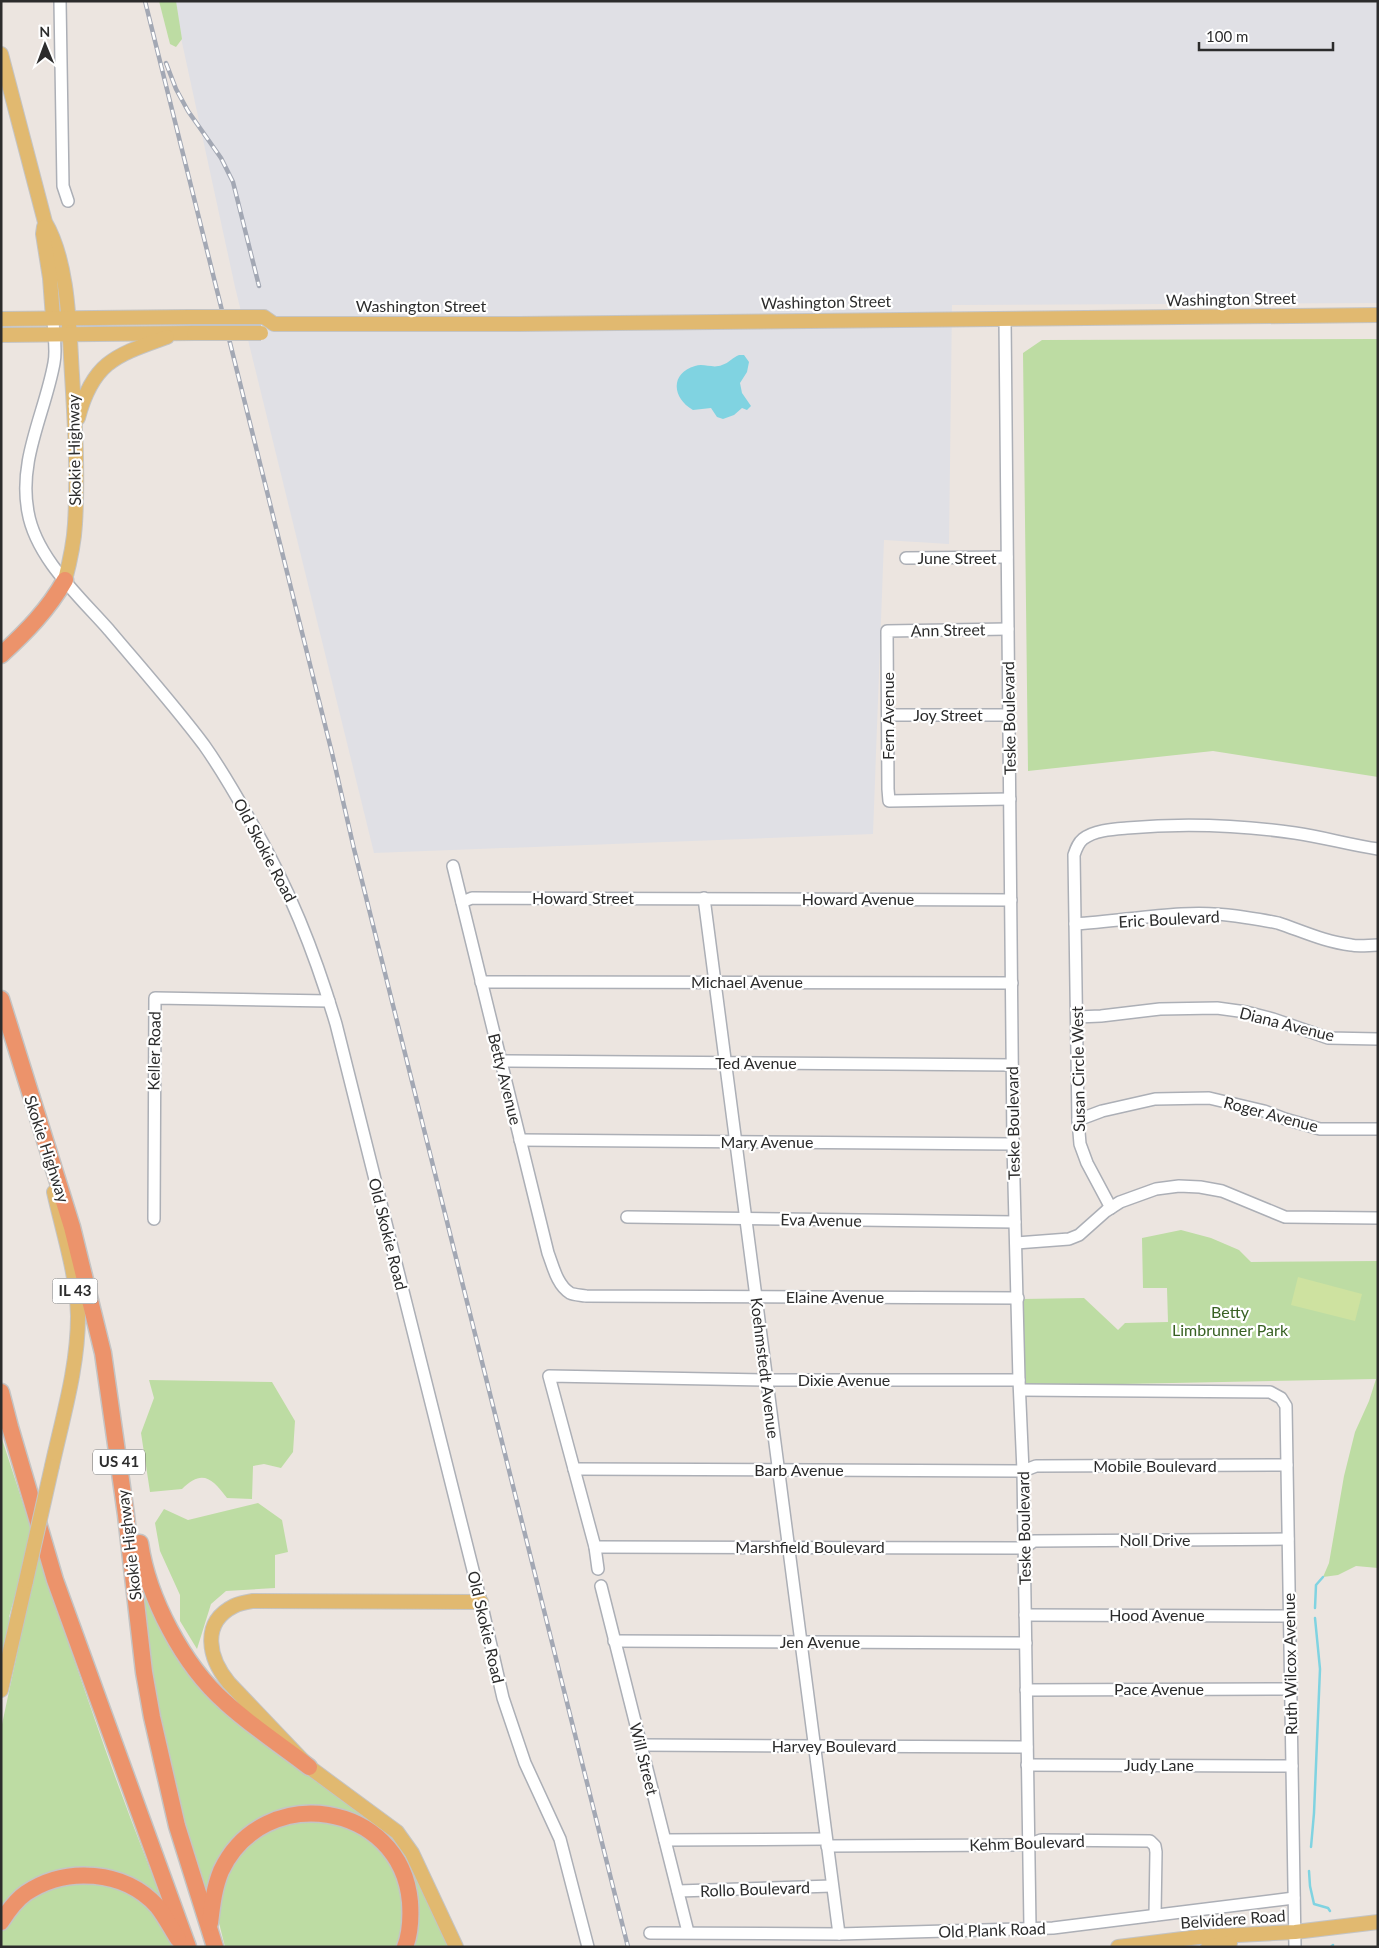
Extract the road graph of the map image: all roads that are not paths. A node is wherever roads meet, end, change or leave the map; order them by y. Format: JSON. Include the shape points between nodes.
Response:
{"nodes":[{"id":1,"x":60,"y":1,"type":"edge"},
{"id":2,"x":1,"y":54,"type":"edge"},
{"id":3,"x":68,"y":200,"type":"dead end"},
{"id":4,"x":45,"y":222,"type":"junction"},
{"id":5,"x":1378,"y":315,"type":"edge"},
{"id":6,"x":53,"y":318,"type":"junction"},
{"id":7,"x":68,"y":318,"type":"junction"},
{"id":8,"x":1,"y":319,"type":"edge"},
{"id":9,"x":1005,"y":319,"type":"junction"},
{"id":10,"x":274,"y":324,"type":"junction"},
{"id":11,"x":178,"y":333,"type":"junction"},
{"id":12,"x":53,"y":334,"type":"junction"},
{"id":13,"x":69,"y":334,"type":"junction"},
{"id":14,"x":1,"y":335,"type":"edge"},
{"id":15,"x":75,"y":428,"type":"junction"},
{"id":16,"x":1007,"y":557,"type":"junction"},
{"id":17,"x":906,"y":558,"type":"dead end"},
{"id":18,"x":65,"y":580,"type":"junction"},
{"id":19,"x":1008,"y":629,"type":"junction"},
{"id":20,"x":887,"y":631,"type":"joint"},
{"id":21,"x":1,"y":655,"type":"edge"},
{"id":22,"x":888,"y":715,"type":"junction"},
{"id":23,"x":1009,"y":715,"type":"junction"},
{"id":24,"x":1010,"y":800,"type":"junction"},
{"id":25,"x":1378,"y":849,"type":"edge"},
{"id":26,"x":453,"y":866,"type":"dead end"},
{"id":27,"x":704,"y":898,"type":"junction"},
{"id":28,"x":1011,"y":900,"type":"junction"},
{"id":29,"x":462,"y":902,"type":"junction"},
{"id":30,"x":1075,"y":924,"type":"junction"},
{"id":31,"x":1378,"y":945,"type":"edge"},
{"id":32,"x":481,"y":982,"type":"junction"},
{"id":33,"x":715,"y":982,"type":"junction"},
{"id":34,"x":1012,"y":983,"type":"junction"},
{"id":35,"x":1,"y":999,"type":"edge"},
{"id":36,"x":329,"y":1001,"type":"junction"},
{"id":37,"x":1077,"y":1017,"type":"junction"},
{"id":38,"x":1378,"y":1039,"type":"edge"},
{"id":39,"x":500,"y":1061,"type":"junction"},
{"id":40,"x":725,"y":1063,"type":"junction"},
{"id":41,"x":1012,"y":1065,"type":"junction"},
{"id":42,"x":37,"y":1118,"type":"junction"},
{"id":43,"x":1078,"y":1120,"type":"junction"},
{"id":44,"x":1378,"y":1130,"type":"edge"},
{"id":45,"x":520,"y":1140,"type":"junction"},
{"id":46,"x":736,"y":1142,"type":"junction"},
{"id":47,"x":1013,"y":1144,"type":"junction"},
{"id":48,"x":1111,"y":1208,"type":"junction"},
{"id":49,"x":627,"y":1217,"type":"dead end"},
{"id":50,"x":1378,"y":1218,"type":"edge"},
{"id":51,"x":154,"y":1219,"type":"dead end"},
{"id":52,"x":746,"y":1219,"type":"junction"},
{"id":53,"x":1016,"y":1222,"type":"junction"},
{"id":54,"x":1016,"y":1243,"type":"junction"},
{"id":55,"x":565,"y":1288,"type":"joint"},
{"id":56,"x":756,"y":1297,"type":"junction"},
{"id":57,"x":1018,"y":1298,"type":"junction"},
{"id":58,"x":103,"y":1353,"type":"junction"},
{"id":59,"x":767,"y":1380,"type":"junction"},
{"id":60,"x":1019,"y":1385,"type":"junction"},
{"id":61,"x":1,"y":1392,"type":"edge"},
{"id":62,"x":1281,"y":1398,"type":"joint"},
{"id":63,"x":1287,"y":1465,"type":"junction"},
{"id":64,"x":574,"y":1469,"type":"junction"},
{"id":65,"x":778,"y":1470,"type":"junction"},
{"id":66,"x":1023,"y":1471,"type":"junction"},
{"id":67,"x":1288,"y":1540,"type":"junction"},
{"id":68,"x":595,"y":1546,"type":"junction"},
{"id":69,"x":788,"y":1547,"type":"junction"},
{"id":70,"x":1024,"y":1548,"type":"junction"},
{"id":71,"x":598,"y":1569,"type":"dead end"},
{"id":72,"x":601,"y":1586,"type":"dead end"},
{"id":73,"x":481,"y":1602,"type":"junction"},
{"id":74,"x":1025,"y":1615,"type":"junction"},
{"id":75,"x":1289,"y":1616,"type":"junction"},
{"id":76,"x":614,"y":1641,"type":"junction"},
{"id":77,"x":801,"y":1642,"type":"junction"},
{"id":78,"x":1026,"y":1642,"type":"junction"},
{"id":79,"x":1291,"y":1689,"type":"junction"},
{"id":80,"x":1,"y":1690,"type":"edge"},
{"id":81,"x":1026,"y":1690,"type":"junction"},
{"id":82,"x":640,"y":1745,"type":"junction"},
{"id":83,"x":814,"y":1746,"type":"junction"},
{"id":84,"x":1027,"y":1747,"type":"junction"},
{"id":85,"x":1028,"y":1765,"type":"junction"},
{"id":86,"x":1292,"y":1766,"type":"junction"},
{"id":87,"x":310,"y":1768,"type":"junction"},
{"id":88,"x":665,"y":1840,"type":"junction"},
{"id":89,"x":827,"y":1842,"type":"junction"},
{"id":90,"x":1028,"y":1844,"type":"junction"},
{"id":91,"x":832,"y":1886,"type":"junction"},
{"id":92,"x":678,"y":1891,"type":"junction"},
{"id":93,"x":1294,"y":1898,"type":"junction"},
{"id":94,"x":1155,"y":1915,"type":"junction"},
{"id":95,"x":1,"y":1922,"type":"edge"},
{"id":96,"x":1378,"y":1922,"type":"edge"},
{"id":97,"x":1030,"y":1927,"type":"junction"},
{"id":98,"x":209,"y":1931,"type":"junction"},
{"id":99,"x":688,"y":1932,"type":"junction"},
{"id":100,"x":1294,"y":1932,"type":"junction"},
{"id":101,"x":650,"y":1933,"type":"dead end"},
{"id":102,"x":839,"y":1934,"type":"junction"},
{"id":103,"x":182,"y":1947,"type":"edge"},
{"id":104,"x":188,"y":1947,"type":"edge"},
{"id":105,"x":215,"y":1947,"type":"edge"},
{"id":106,"x":405,"y":1947,"type":"edge"},
{"id":107,"x":456,"y":1947,"type":"edge"},
{"id":108,"x":588,"y":1947,"type":"edge"},
{"id":109,"x":1118,"y":1947,"type":"edge"},
{"id":110,"x":1208,"y":1947,"type":"edge"},
{"id":111,"x":1295,"y":1947,"type":"edge"}],
"edges":[{"from":1,"to":3,"type":"street","via":[[63,186]]},
{"from":2,"to":4,"type":"main road"},
{"from":4,"to":6,"type":"main road","via":[[43,234]]},
{"from":4,"to":7,"type":"main road","name":"Skokie Highway","via":[[52,234],[63,277]]},
{"from":5,"to":9,"type":"main road","name":"Washington Street"},
{"from":6,"to":7,"type":"main road","name":"Washington Street"},
{"from":6,"to":8,"type":"main road","name":"Washington Street"},
{"from":6,"to":12,"type":"street","name":"Old Skokie Road"},
{"from":7,"to":10,"type":"main road","name":"Washington Street","bridge":true,"via":[[264,316]]},
{"from":7,"to":13,"type":"main road","name":"Skokie Highway"},
{"from":9,"to":10,"type":"main road","name":"Washington Street"},
{"from":9,"to":16,"type":"street","name":"Teske Boulevard"},
{"from":10,"to":11,"type":"main road","bridge":true,"via":[[266,332]]},
{"from":11,"to":13,"type":"main road"},
{"from":11,"to":15,"type":"main road","via":[[132,349],[107,364],[87,391]]},
{"from":12,"to":13,"type":"main road"},
{"from":12,"to":14,"type":"main road"},
{"from":12,"to":18,"type":"street","name":"Old Skokie Road","via":[[55,361],[29,454],[25,494],[34,536]]},
{"from":13,"to":15,"type":"main road","name":"Skokie Highway"},
{"from":15,"to":18,"type":"main road","name":"Skokie Highway","via":[[75,524]]},
{"from":16,"to":17,"type":"street","name":"June Street"},
{"from":16,"to":19,"type":"street","name":"Teske Boulevard"},
{"from":18,"to":21,"type":"highway","via":[[30,629]]},
{"from":18,"to":36,"type":"street","name":"Old Skokie Road","via":[[187,722],[224,774],[293,902]]},
{"from":19,"to":20,"type":"street","name":"Ann Street"},
{"from":19,"to":23,"type":"street","name":"Teske Boulevard"},
{"from":20,"to":22,"type":"street","name":"Fern Avenue"},
{"from":22,"to":23,"type":"street","name":"Joy Street"},
{"from":22,"to":24,"type":"street","name":"Fern Avenue","via":[[889,800]]},
{"from":23,"to":24,"type":"street","name":"Teske Boulevard"},
{"from":24,"to":28,"type":"street","name":"Teske Boulevard"},
{"from":25,"to":30,"type":"street","name":"Susan Circle West","via":[[1252,827],[1143,827],[1092,834],[1083,838],[1074,855]]},
{"from":26,"to":29,"type":"street","name":"Betty Avenue"},
{"from":27,"to":28,"type":"street","name":"Howard Avenue"},
{"from":27,"to":29,"type":"street","name":"Howard Street","via":[[472,898]]},
{"from":27,"to":33,"type":"street","name":"Koehmstedt Avenue"},
{"from":28,"to":34,"type":"street","name":"Teske Boulevard"},
{"from":29,"to":32,"type":"street","name":"Betty Avenue"},
{"from":30,"to":31,"type":"street","name":"Eric Boulevard","via":[[1169,915],[1234,916],[1276,923],[1352,946]]},
{"from":30,"to":37,"type":"street","name":"Susan Circle West"},
{"from":32,"to":33,"type":"street","name":"Michael Avenue"},
{"from":32,"to":39,"type":"street","name":"Betty Avenue"},
{"from":33,"to":34,"type":"street","name":"Michael Avenue"},
{"from":33,"to":40,"type":"street","name":"Koehmstedt Avenue"},
{"from":34,"to":41,"type":"street","name":"Teske Boulevard"},
{"from":35,"to":42,"type":"highway","name":"Skokie Highway","number":"US 41"},
{"from":36,"to":51,"type":"street","name":"Keller Road","via":[[155,998]]},
{"from":36,"to":73,"type":"street","name":"Old Skokie Road"},
{"from":37,"to":38,"type":"street","name":"Diana Avenue","via":[[1160,1009],[1217,1008],[1273,1019],[1328,1038]]},
{"from":37,"to":43,"type":"street","name":"Susan Circle West"},
{"from":39,"to":40,"type":"street","name":"Ted Avenue"},
{"from":39,"to":45,"type":"street","name":"Betty Avenue"},
{"from":40,"to":41,"type":"street","name":"Ted Avenue"},
{"from":40,"to":46,"type":"street","name":"Koehmstedt Avenue"},
{"from":41,"to":47,"type":"street","name":"Teske Boulevard"},
{"from":42,"to":58,"type":"highway","name":"Skokie Highway","number":"US 41","via":[[72,1227]]},
{"from":42,"to":80,"type":"main road","number":"IL 43","bridge":true,"via":[[74,1278],[77,1348]]},
{"from":43,"to":44,"type":"street","name":"Roger Avenue","via":[[1156,1099],[1209,1098],[1320,1129]]},
{"from":43,"to":48,"type":"street","name":"Susan Circle West","via":[[1086,1163]]},
{"from":45,"to":46,"type":"street","name":"Mary Avenue"},
{"from":45,"to":55,"type":"street","name":"Betty Avenue","via":[[548,1253],[555,1274]]},
{"from":46,"to":47,"type":"street","name":"Mary Avenue"},
{"from":46,"to":52,"type":"street","name":"Koehmstedt Avenue"},
{"from":47,"to":53,"type":"street","name":"Teske Boulevard"},
{"from":48,"to":50,"type":"street","via":[[1156,1188],[1179,1186],[1222,1191],[1285,1217]]},
{"from":48,"to":54,"type":"street","via":[[1079,1235],[1069,1239]]},
{"from":49,"to":52,"type":"street","name":"Eva Avenue"},
{"from":52,"to":53,"type":"street","name":"Eva Avenue"},
{"from":52,"to":56,"type":"street","name":"Koehmstedt Avenue"},
{"from":53,"to":54,"type":"street","name":"Teske Boulevard"},
{"from":54,"to":57,"type":"street","name":"Teske Boulevard"},
{"from":55,"to":56,"type":"street","name":"Elaine Avenue","via":[[570,1293],[586,1296]]},
{"from":56,"to":57,"type":"street","name":"Elaine Avenue"},
{"from":56,"to":59,"type":"street","name":"Koehmstedt Avenue"},
{"from":57,"to":60,"type":"street","name":"Teske Boulevard"},
{"from":58,"to":87,"type":"highway","via":[[121,1421],[143,1564],[168,1627],[192,1666],[225,1702]]},
{"from":58,"to":98,"type":"highway","name":"Skokie Highway","number":"US 41","via":[[152,1717],[177,1826]]},
{"from":59,"to":60,"type":"street","name":"Dixie Avenue"},
{"from":59,"to":64,"type":"street","name":"Dixie Avenue","via":[[549,1376]]},
{"from":59,"to":65,"type":"street","name":"Koehmstedt Avenue"},
{"from":60,"to":62,"type":"street","name":"Dixie Avenue","via":[[1254,1391],[1270,1392]]},
{"from":60,"to":66,"type":"street","name":"Teske Boulevard"},
{"from":61,"to":104,"type":"highway","via":[[55,1580]]},
{"from":62,"to":63,"type":"street","name":"Ruth Wilcox Avenue","via":[[1286,1406]]},
{"from":63,"to":66,"type":"street","name":"Mobile Boulevard","via":[[1036,1466]]},
{"from":63,"to":67,"type":"street","name":"Ruth Wilcox Avenue"},
{"from":64,"to":65,"type":"street","name":"Barb Avenue"},
{"from":64,"to":68,"type":"street"},
{"from":65,"to":66,"type":"street","name":"Barb Avenue"},
{"from":65,"to":69,"type":"street","name":"Koehmstedt Avenue"},
{"from":66,"to":70,"type":"street","name":"Teske Boulevard"},
{"from":67,"to":70,"type":"street","name":"Noll Drive","via":[[1034,1541]]},
{"from":67,"to":75,"type":"street","name":"Ruth Wilcox Avenue"},
{"from":68,"to":69,"type":"street","name":"Marshfield Boulevard"},
{"from":68,"to":71,"type":"street"},
{"from":69,"to":70,"type":"street","name":"Marshfield Boulevard"},
{"from":69,"to":77,"type":"street","name":"Koehmstedt Avenue"},
{"from":70,"to":74,"type":"street","name":"Teske Boulevard"},
{"from":72,"to":76,"type":"street","name":"Will Street"},
{"from":73,"to":87,"type":"main road","via":[[254,1601],[235,1605],[220,1616],[212,1629],[211,1650],[219,1670]]},
{"from":73,"to":108,"type":"street","name":"Old Skokie Road","via":[[506,1707],[525,1762],[560,1839]]},
{"from":74,"to":75,"type":"street","name":"Hood Avenue"},
{"from":74,"to":78,"type":"street","name":"Teske Boulevard"},
{"from":75,"to":79,"type":"street","name":"Ruth Wilcox Avenue"},
{"from":76,"to":77,"type":"street","name":"Jen Avenue"},
{"from":76,"to":82,"type":"street","name":"Will Street"},
{"from":77,"to":78,"type":"street","name":"Jen Avenue"},
{"from":77,"to":83,"type":"street","name":"Koehmstedt Avenue"},
{"from":78,"to":81,"type":"street","name":"Teske Boulevard"},
{"from":79,"to":81,"type":"street","name":"Pace Avenue"},
{"from":79,"to":86,"type":"street","name":"Ruth Wilcox Avenue"},
{"from":81,"to":84,"type":"street","name":"Teske Boulevard"},
{"from":82,"to":83,"type":"street","name":"Harvey Boulevard"},
{"from":82,"to":88,"type":"street","name":"Will Street"},
{"from":83,"to":84,"type":"street","name":"Harvey Boulevard"},
{"from":83,"to":89,"type":"street","name":"Koehmstedt Avenue"},
{"from":84,"to":85,"type":"street","name":"Teske Boulevard"},
{"from":85,"to":86,"type":"street","name":"Judy Lane"},
{"from":85,"to":90,"type":"street","name":"Teske Boulevard"},
{"from":86,"to":93,"type":"street","name":"Ruth Wilcox Avenue"},
{"from":87,"to":107,"type":"main road","via":[[397,1832],[412,1853]]},
{"from":88,"to":89,"type":"street","name":"Kehm Boulevard"},
{"from":88,"to":92,"type":"street","name":"Will Street"},
{"from":89,"to":90,"type":"street","name":"Kehm Boulevard"},
{"from":89,"to":91,"type":"street","name":"Koehmstedt Avenue"},
{"from":90,"to":94,"type":"street","name":"Kehm Boulevard","via":[[1041,1840],[1150,1841],[1156,1852]]},
{"from":90,"to":97,"type":"street","name":"Teske Boulevard"},
{"from":91,"to":92,"type":"street","name":"Rollo Boulevard"},
{"from":91,"to":102,"type":"street","name":"Koehmstedt Avenue"},
{"from":92,"to":99,"type":"street","name":"Will Street"},
{"from":93,"to":94,"type":"street","name":"Old Plank Road"},
{"from":93,"to":100,"type":"street","name":"Ruth Wilcox Avenue"},
{"from":94,"to":97,"type":"street","name":"Old Plank Road","via":[[1053,1928]]},
{"from":95,"to":103,"type":"highway","via":[[26,1893],[50,1881],[71,1875],[103,1876],[134,1888],[156,1906]]},
{"from":96,"to":100,"type":"main road"},
{"from":97,"to":102,"type":"street","name":"Old Plank Road"},
{"from":98,"to":105,"type":"highway","name":"Skokie Highway","number":"US 41"},
{"from":98,"to":106,"type":"highway","via":[[218,1878],[243,1840],[274,1820],[319,1814],[354,1822],[383,1840],[392,1853],[404,1872],[409,1896],[409,1938]]},
{"from":99,"to":101,"type":"street","name":"Old Plank Road"},
{"from":99,"to":102,"type":"street","name":"Old Plank Road"},
{"from":100,"to":109,"type":"main road","name":"Belvidere Road","via":[[1199,1937]]},
{"from":100,"to":110,"type":"main road","name":"Belvidere Road"},
{"from":100,"to":111,"type":"street","name":"Ruth Wilcox Avenue"}]}
